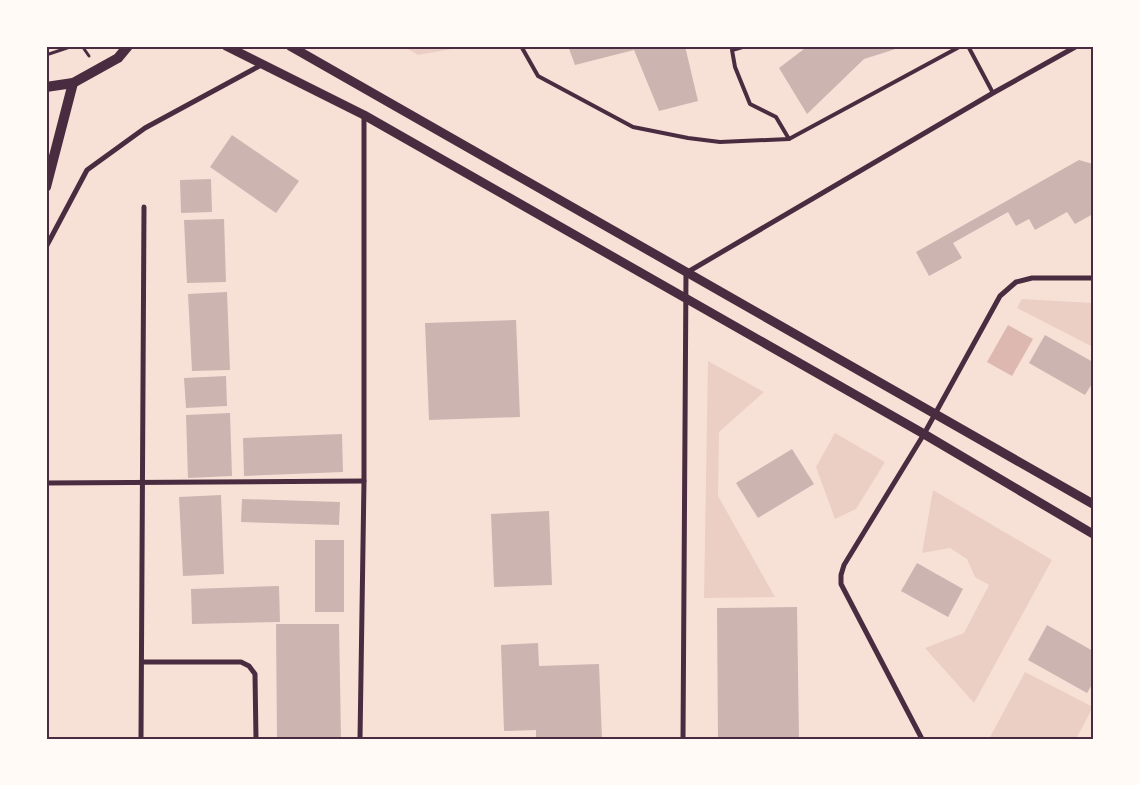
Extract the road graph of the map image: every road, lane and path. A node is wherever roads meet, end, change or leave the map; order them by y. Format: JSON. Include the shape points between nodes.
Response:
{"nodes":[{"id":1,"x":73,"y":46,"type":"edge"},
{"id":2,"x":128,"y":46,"type":"edge"},
{"id":3,"x":226,"y":46,"type":"edge"},
{"id":4,"x":290,"y":46,"type":"edge"},
{"id":5,"x":521,"y":46,"type":"edge"},
{"id":6,"x":746,"y":46,"type":"edge"},
{"id":7,"x":960,"y":46,"type":"edge"},
{"id":8,"x":968,"y":46,"type":"edge"},
{"id":9,"x":1076,"y":46,"type":"edge"},
{"id":10,"x":46,"y":55,"type":"edge"},
{"id":11,"x":264,"y":64,"type":"junction"},
{"id":12,"x":73,"y":83,"type":"junction"},
{"id":13,"x":46,"y":87,"type":"edge"},
{"id":14,"x":993,"y":93,"type":"junction"},
{"id":15,"x":364,"y":115,"type":"junction"},
{"id":16,"x":789,"y":139,"type":"junction"},
{"id":17,"x":46,"y":187,"type":"edge"},
{"id":18,"x":144,"y":207,"type":"dead end"},
{"id":19,"x":46,"y":247,"type":"edge"},
{"id":20,"x":686,"y":273,"type":"junction"},
{"id":21,"x":1093,"y":278,"type":"edge"},
{"id":22,"x":685,"y":298,"type":"junction"},
{"id":23,"x":935,"y":414,"type":"junction"},
{"id":24,"x":924,"y":434,"type":"junction"},
{"id":25,"x":364,"y":481,"type":"junction"},
{"id":26,"x":46,"y":483,"type":"edge"},
{"id":27,"x":142,"y":483,"type":"junction"},
{"id":28,"x":1093,"y":504,"type":"edge"},
{"id":29,"x":1093,"y":534,"type":"edge"},
{"id":30,"x":142,"y":662,"type":"junction"},
{"id":31,"x":141,"y":739,"type":"edge"},
{"id":32,"x":256,"y":739,"type":"edge"},
{"id":33,"x":360,"y":739,"type":"edge"},
{"id":34,"x":683,"y":739,"type":"edge"},
{"id":35,"x":922,"y":739,"type":"edge"}],
"edges":[{"from":1,"to":10,"type":"path"},
{"from":2,"to":12,"type":"main road","via":[[118,58]]},
{"from":3,"to":11,"type":"street"},
{"from":4,"to":20,"type":"street"},
{"from":5,"to":16,"type":"lane","via":[[538,76],[633,127],[720,142]]},
{"from":6,"to":16,"type":"lane","via":[[732,50],[735,67],[750,104],[776,117]]},
{"from":7,"to":16,"type":"lane"},
{"from":8,"to":14,"type":"lane"},
{"from":9,"to":14,"type":"street"},
{"from":11,"to":15,"type":"street"},
{"from":11,"to":19,"type":"street","via":[[145,128],[87,170]]},
{"from":12,"to":13,"type":"main road"},
{"from":12,"to":17,"type":"main road"},
{"from":14,"to":20,"type":"street"},
{"from":15,"to":22,"type":"street"},
{"from":15,"to":25,"type":"street"},
{"from":18,"to":27,"type":"street"},
{"from":20,"to":22,"type":"street"},
{"from":20,"to":23,"type":"street"},
{"from":21,"to":23,"type":"street","via":[[1032,278],[1016,282],[1000,296]]},
{"from":22,"to":24,"type":"street"},
{"from":22,"to":34,"type":"street"},
{"from":23,"to":24,"type":"street"},
{"from":23,"to":28,"type":"street"},
{"from":24,"to":29,"type":"street"},
{"from":24,"to":35,"type":"street","via":[[844,565],[841,584]]},
{"from":25,"to":27,"type":"street"},
{"from":25,"to":33,"type":"street"},
{"from":26,"to":27,"type":"street"},
{"from":27,"to":30,"type":"street"},
{"from":30,"to":31,"type":"street"},
{"from":30,"to":32,"type":"street","via":[[241,662],[249,666],[255,674]]}]}
